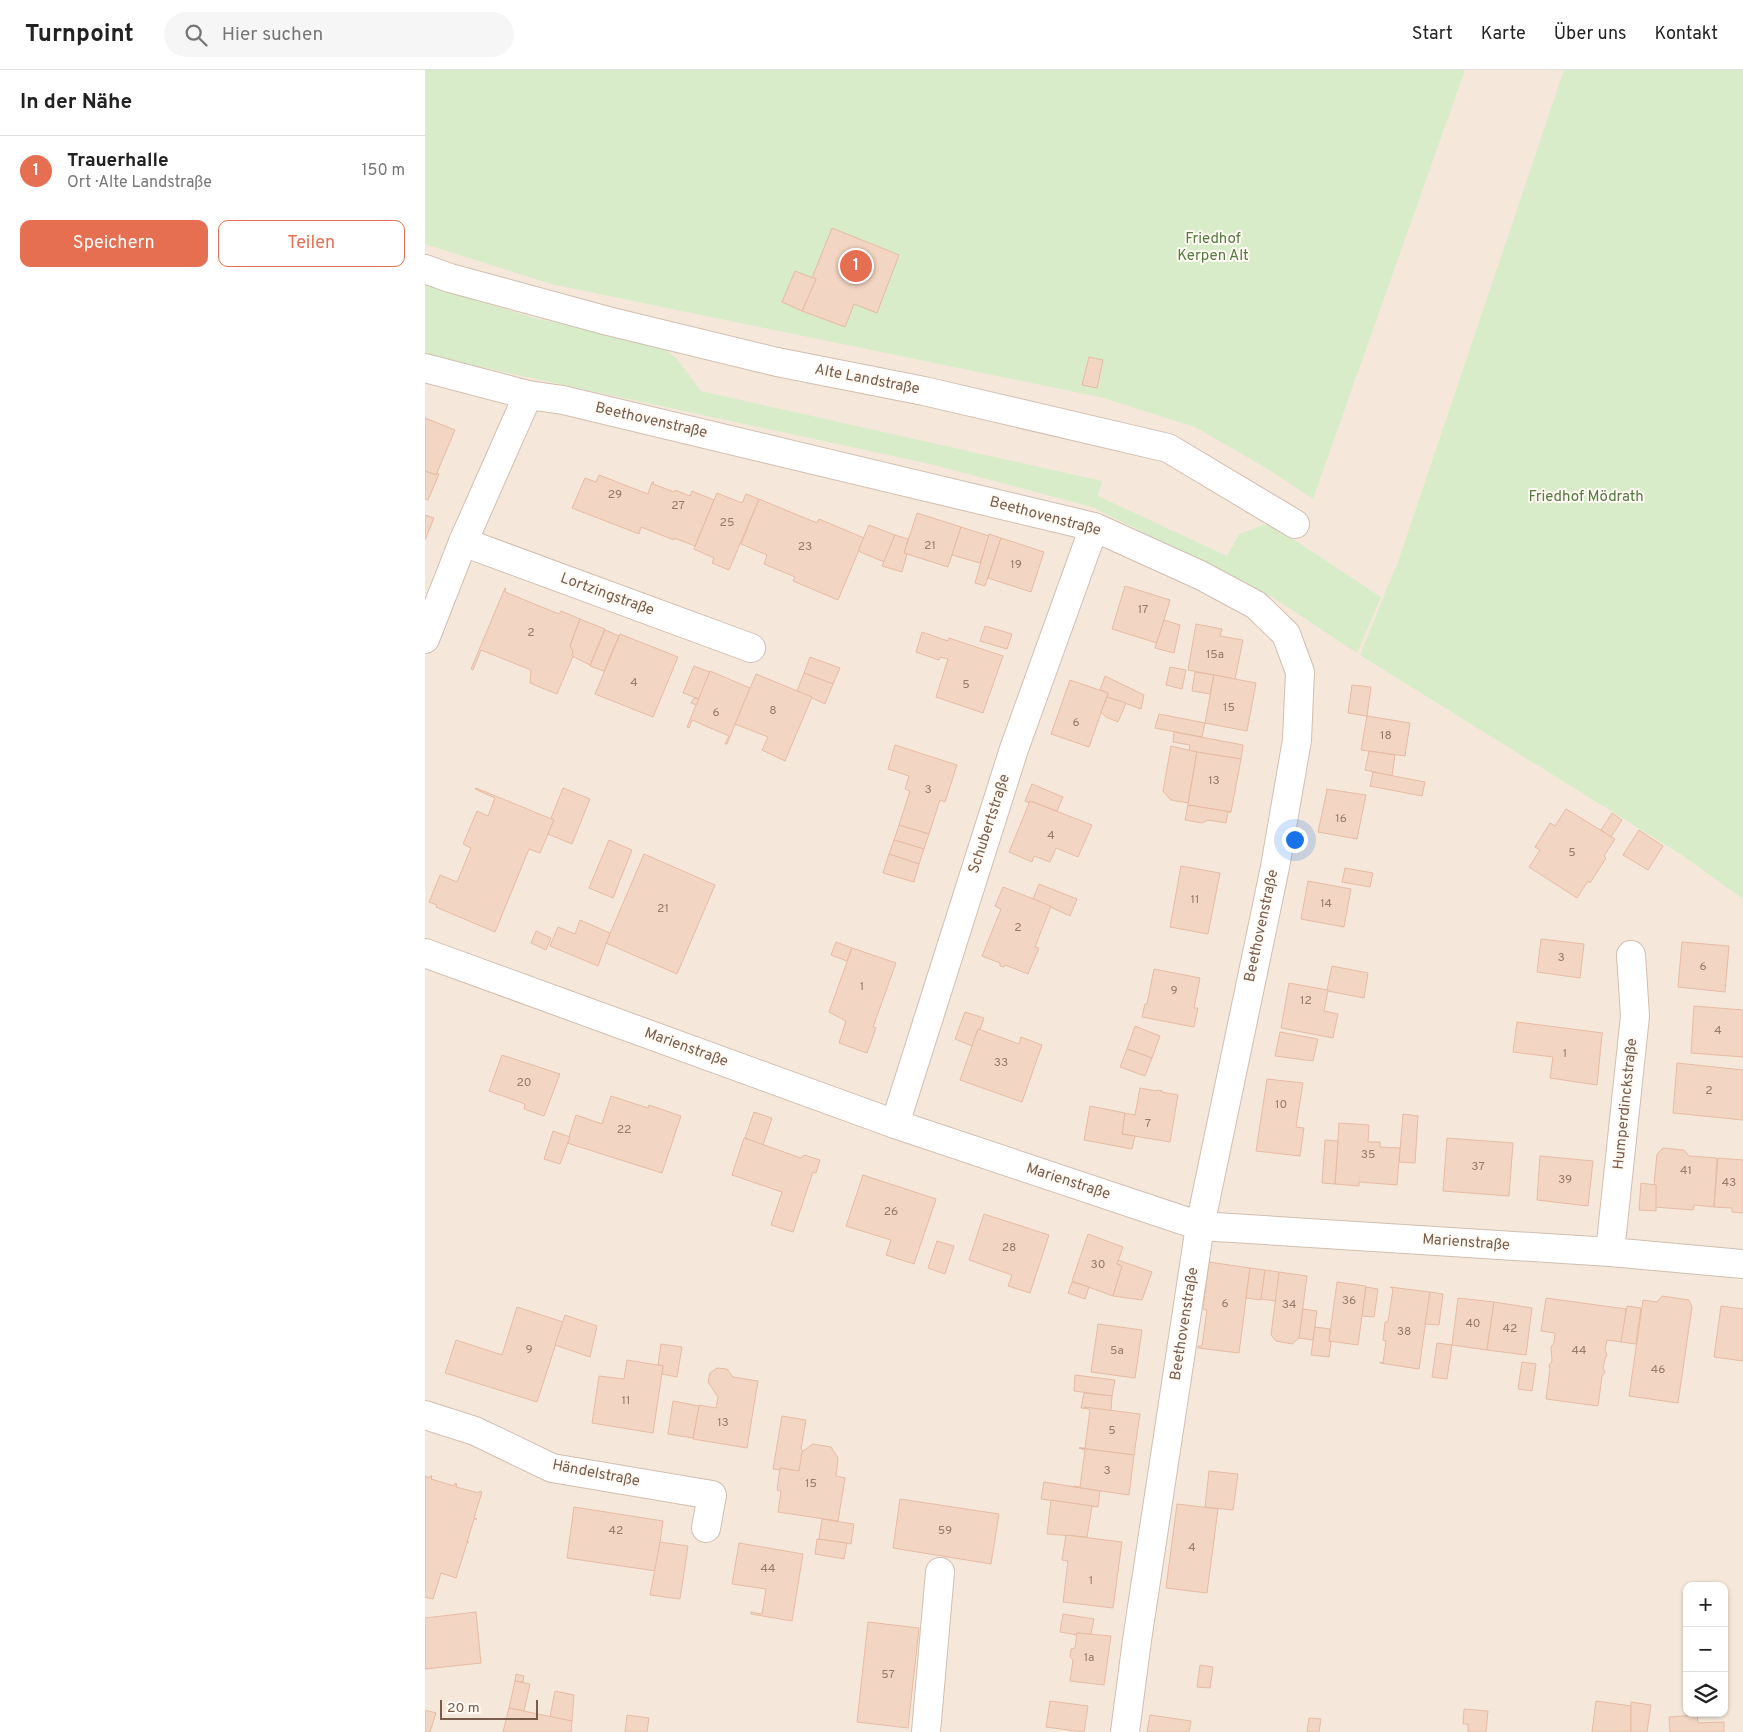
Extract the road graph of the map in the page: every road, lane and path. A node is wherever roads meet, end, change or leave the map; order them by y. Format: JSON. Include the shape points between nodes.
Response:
{"nodes":[{"id":1,"x":425,"y":270,"type":"edge"},
{"id":2,"x":425,"y":368,"type":"edge"},
{"id":3,"x":528,"y":395,"type":"junction"},
{"id":4,"x":1295,"y":524,"type":"dead end"},
{"id":5,"x":1094,"y":527,"type":"junction"},
{"id":6,"x":463,"y":542,"type":"junction"},
{"id":7,"x":425,"y":639,"type":"edge"},
{"id":8,"x":751,"y":648,"type":"dead end"},
{"id":9,"x":425,"y":952,"type":"edge"},
{"id":10,"x":1631,"y":955,"type":"dead end"},
{"id":11,"x":895,"y":1124,"type":"junction"},
{"id":12,"x":1200,"y":1226,"type":"junction"},
{"id":13,"x":1610,"y":1252,"type":"junction"},
{"id":14,"x":1743,"y":1264,"type":"edge"},
{"id":15,"x":425,"y":1415,"type":"edge"},
{"id":16,"x":706,"y":1528,"type":"dead end"},
{"id":17,"x":941,"y":1572,"type":"dead end"},
{"id":18,"x":926,"y":1732,"type":"edge"},
{"id":19,"x":1125,"y":1732,"type":"edge"}],
"edges":[{"from":1,"to":4,"type":"street","name":"Alte Landstraße","via":[[609,322],[767,360],[924,391],[1167,448]]},
{"from":2,"to":3,"type":"street","name":"Beethovenstraße"},
{"from":3,"to":5,"type":"street","name":"Beethovenstraße","via":[[572,402]]},
{"from":3,"to":6,"type":"street"},
{"from":5,"to":11,"type":"street","name":"Schubertstraße","via":[[1014,749]]},
{"from":5,"to":12,"type":"street","name":"Beethovenstraße","via":[[1201,575],[1255,605],[1286,634],[1301,672],[1297,740],[1275,867]]},
{"from":6,"to":7,"type":"street"},
{"from":6,"to":8,"type":"street","name":"Lortzingstraße"},
{"from":9,"to":11,"type":"street","name":"Marienstraße"},
{"from":10,"to":13,"type":"street","name":"Humperdinckstraße","via":[[1635,1016]]},
{"from":11,"to":12,"type":"street","name":"Marienstraße"},
{"from":12,"to":13,"type":"street","name":"Marienstraße"},
{"from":12,"to":19,"type":"street","name":"Beethovenstraße"},
{"from":13,"to":14,"type":"street","name":"Marienstraße"},
{"from":15,"to":16,"type":"street","name":"Händelstraße","via":[[475,1431],[552,1468],[712,1495]]},
{"from":17,"to":18,"type":"street"}]}
